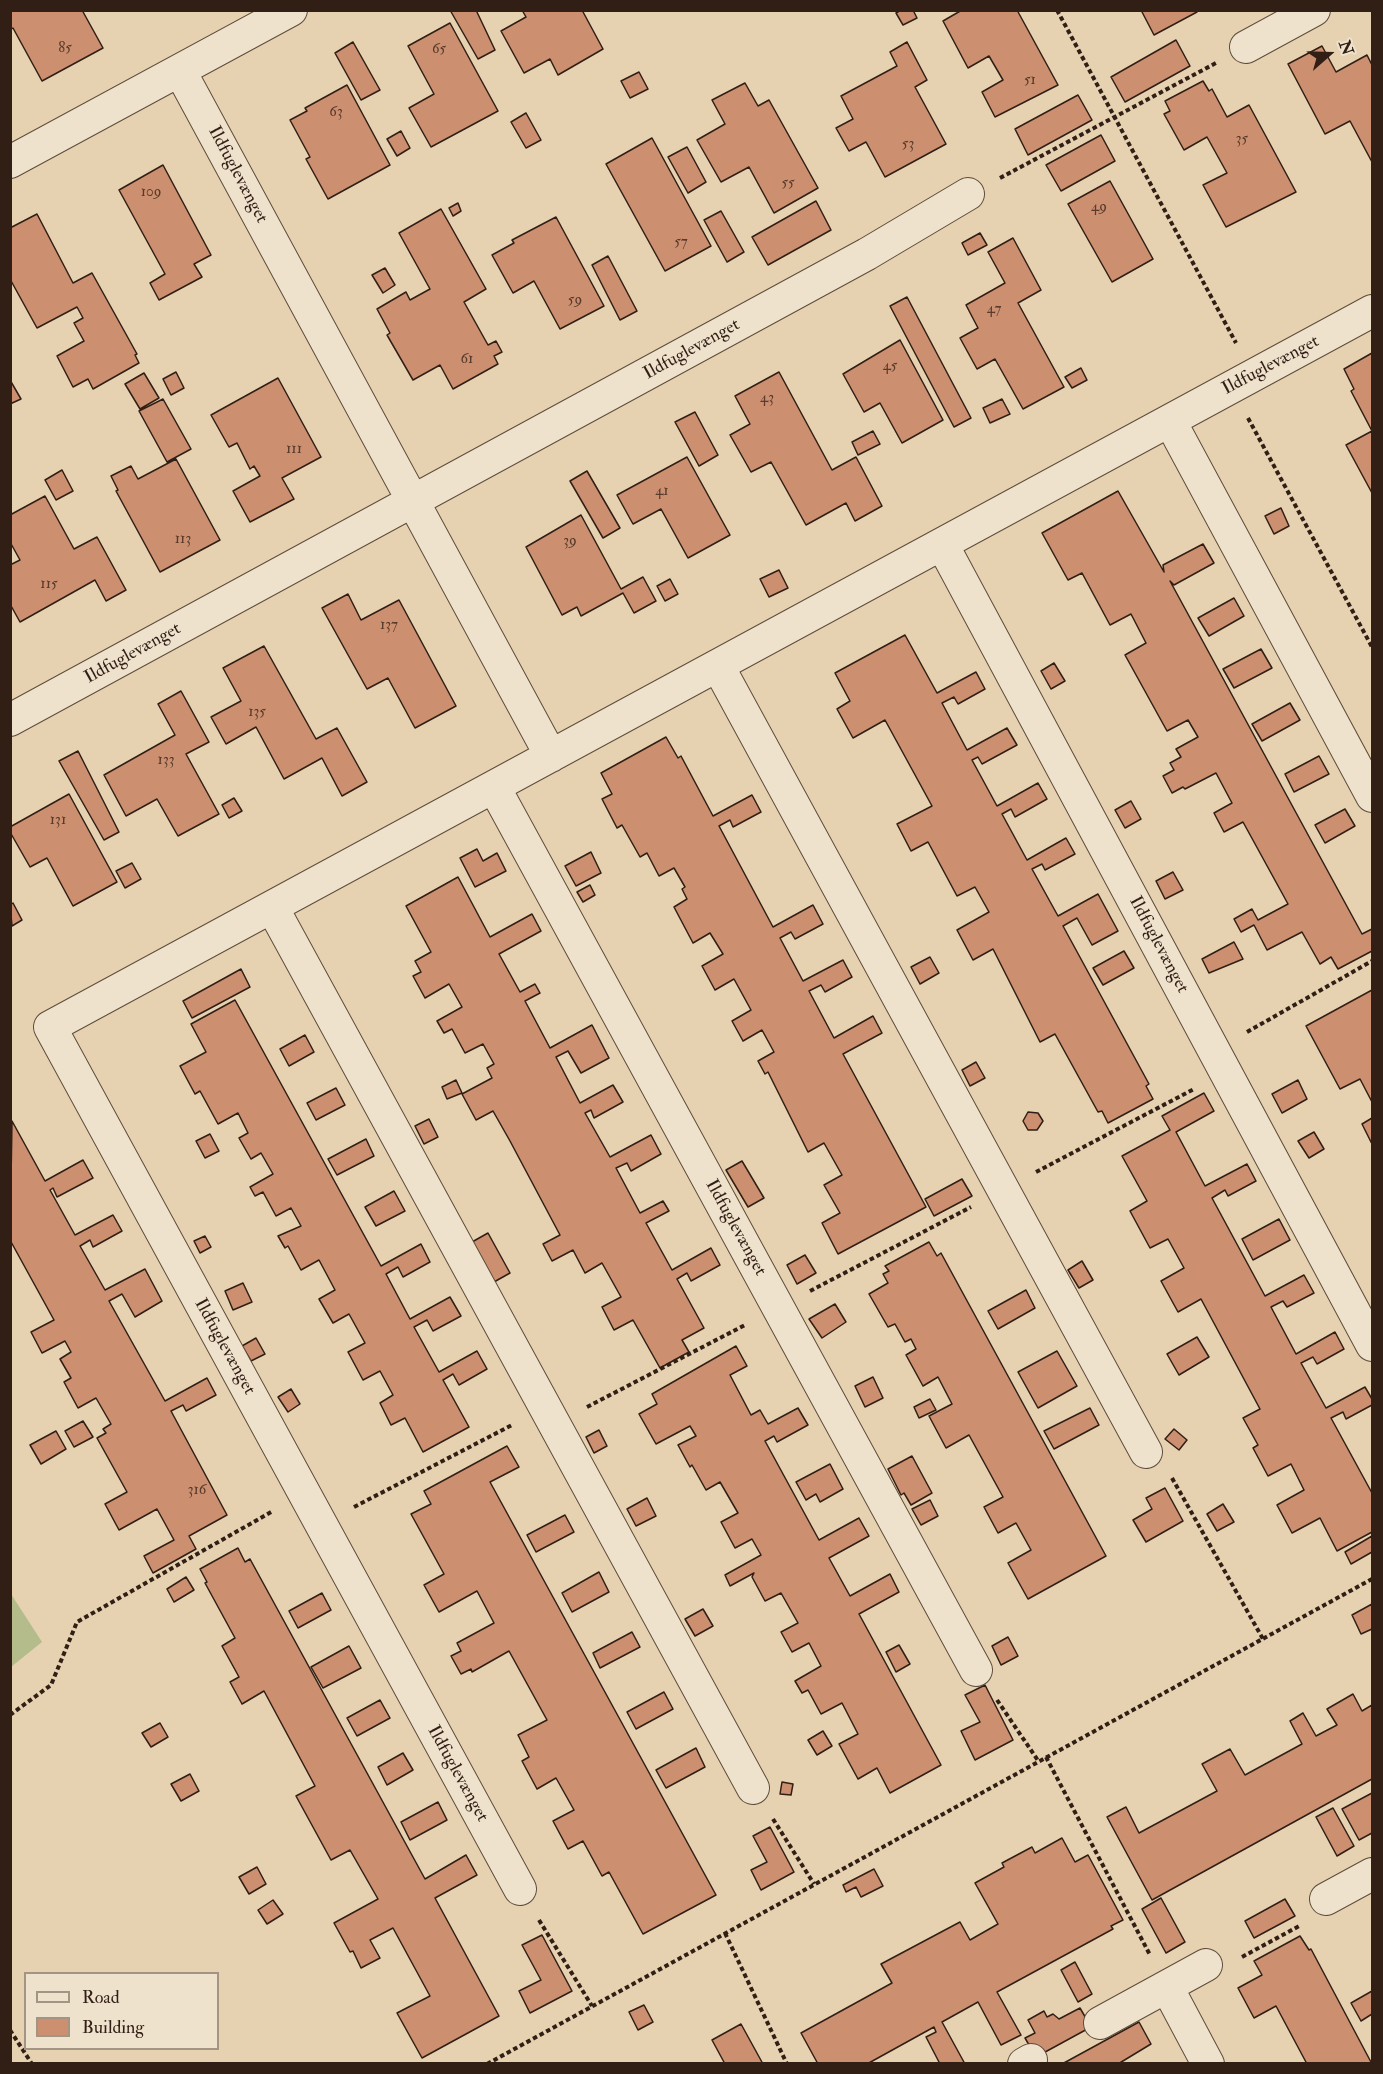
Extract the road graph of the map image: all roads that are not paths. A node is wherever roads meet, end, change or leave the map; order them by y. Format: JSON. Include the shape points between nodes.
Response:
{"nodes":[{"id":1,"x":291,"y":10,"type":"edge"},
{"id":2,"x":1314,"y":10,"type":"edge"},
{"id":3,"x":1246,"y":47,"type":"road end"},
{"id":4,"x":180,"y":71,"type":"junction"},
{"id":5,"x":10,"y":162,"type":"edge"},
{"id":6,"x":968,"y":194,"type":"road end"},
{"id":7,"x":1372,"y":311,"type":"edge"},
{"id":8,"x":1170,"y":421,"type":"junction"},
{"id":9,"x":413,"y":501,"type":"junction"},
{"id":10,"x":942,"y":544,"type":"junction"},
{"id":11,"x":718,"y":666,"type":"junction"},
{"id":12,"x":10,"y":720,"type":"edge"},
{"id":13,"x":551,"y":756,"type":"junction"},
{"id":14,"x":494,"y":787,"type":"junction"},
{"id":15,"x":1372,"y":796,"type":"edge"},
{"id":16,"x":272,"y":907,"type":"junction"},
{"id":17,"x":1372,"y":1345,"type":"edge"},
{"id":18,"x":1146,"y":1452,"type":"road end"},
{"id":19,"x":976,"y":1670,"type":"road end"},
{"id":20,"x":753,"y":1788,"type":"road end"},
{"id":21,"x":1368,"y":1886,"type":"edge"},
{"id":22,"x":520,"y":1889,"type":"road end"},
{"id":23,"x":1326,"y":1899,"type":"road end"},
{"id":24,"x":1206,"y":1965,"type":"road end"},
{"id":25,"x":1167,"y":1987,"type":"junction"},
{"id":26,"x":1100,"y":2023,"type":"dead end"},
{"id":27,"x":1208,"y":2064,"type":"edge"}],
"edges":[{"from":1,"to":4,"type":"street"},
{"from":2,"to":3,"type":"street"},
{"from":4,"to":5,"type":"street"},
{"from":4,"to":9,"type":"street","name":"Ildfuglevænget"},
{"from":6,"to":9,"type":"street","name":"Ildfuglevænget","via":[[867,254]]},
{"from":7,"to":8,"type":"street","name":"Ildfuglevænget"},
{"from":8,"to":10,"type":"street","name":"Ildfuglevænget"},
{"from":8,"to":15,"type":"street"},
{"from":9,"to":12,"type":"street","name":"Ildfuglevænget"},
{"from":9,"to":13,"type":"street","name":"Ildfuglevænget"},
{"from":10,"to":11,"type":"street","name":"Ildfuglevænget"},
{"from":10,"to":17,"type":"street","name":"Ildfuglevænget"},
{"from":11,"to":13,"type":"street","name":"Ildfuglevænget"},
{"from":11,"to":18,"type":"street"},
{"from":13,"to":14,"type":"street","name":"Ildfuglevænget"},
{"from":14,"to":16,"type":"street","name":"Ildfuglevænget"},
{"from":14,"to":19,"type":"street","name":"Ildfuglevænget"},
{"from":16,"to":20,"type":"street"},
{"from":16,"to":22,"type":"street","name":"Ildfuglevænget","via":[[50,1027]]},
{"from":21,"to":23,"type":"street"},
{"from":24,"to":25,"type":"street"},
{"from":25,"to":26,"type":"street"},
{"from":25,"to":27,"type":"street"}]}
